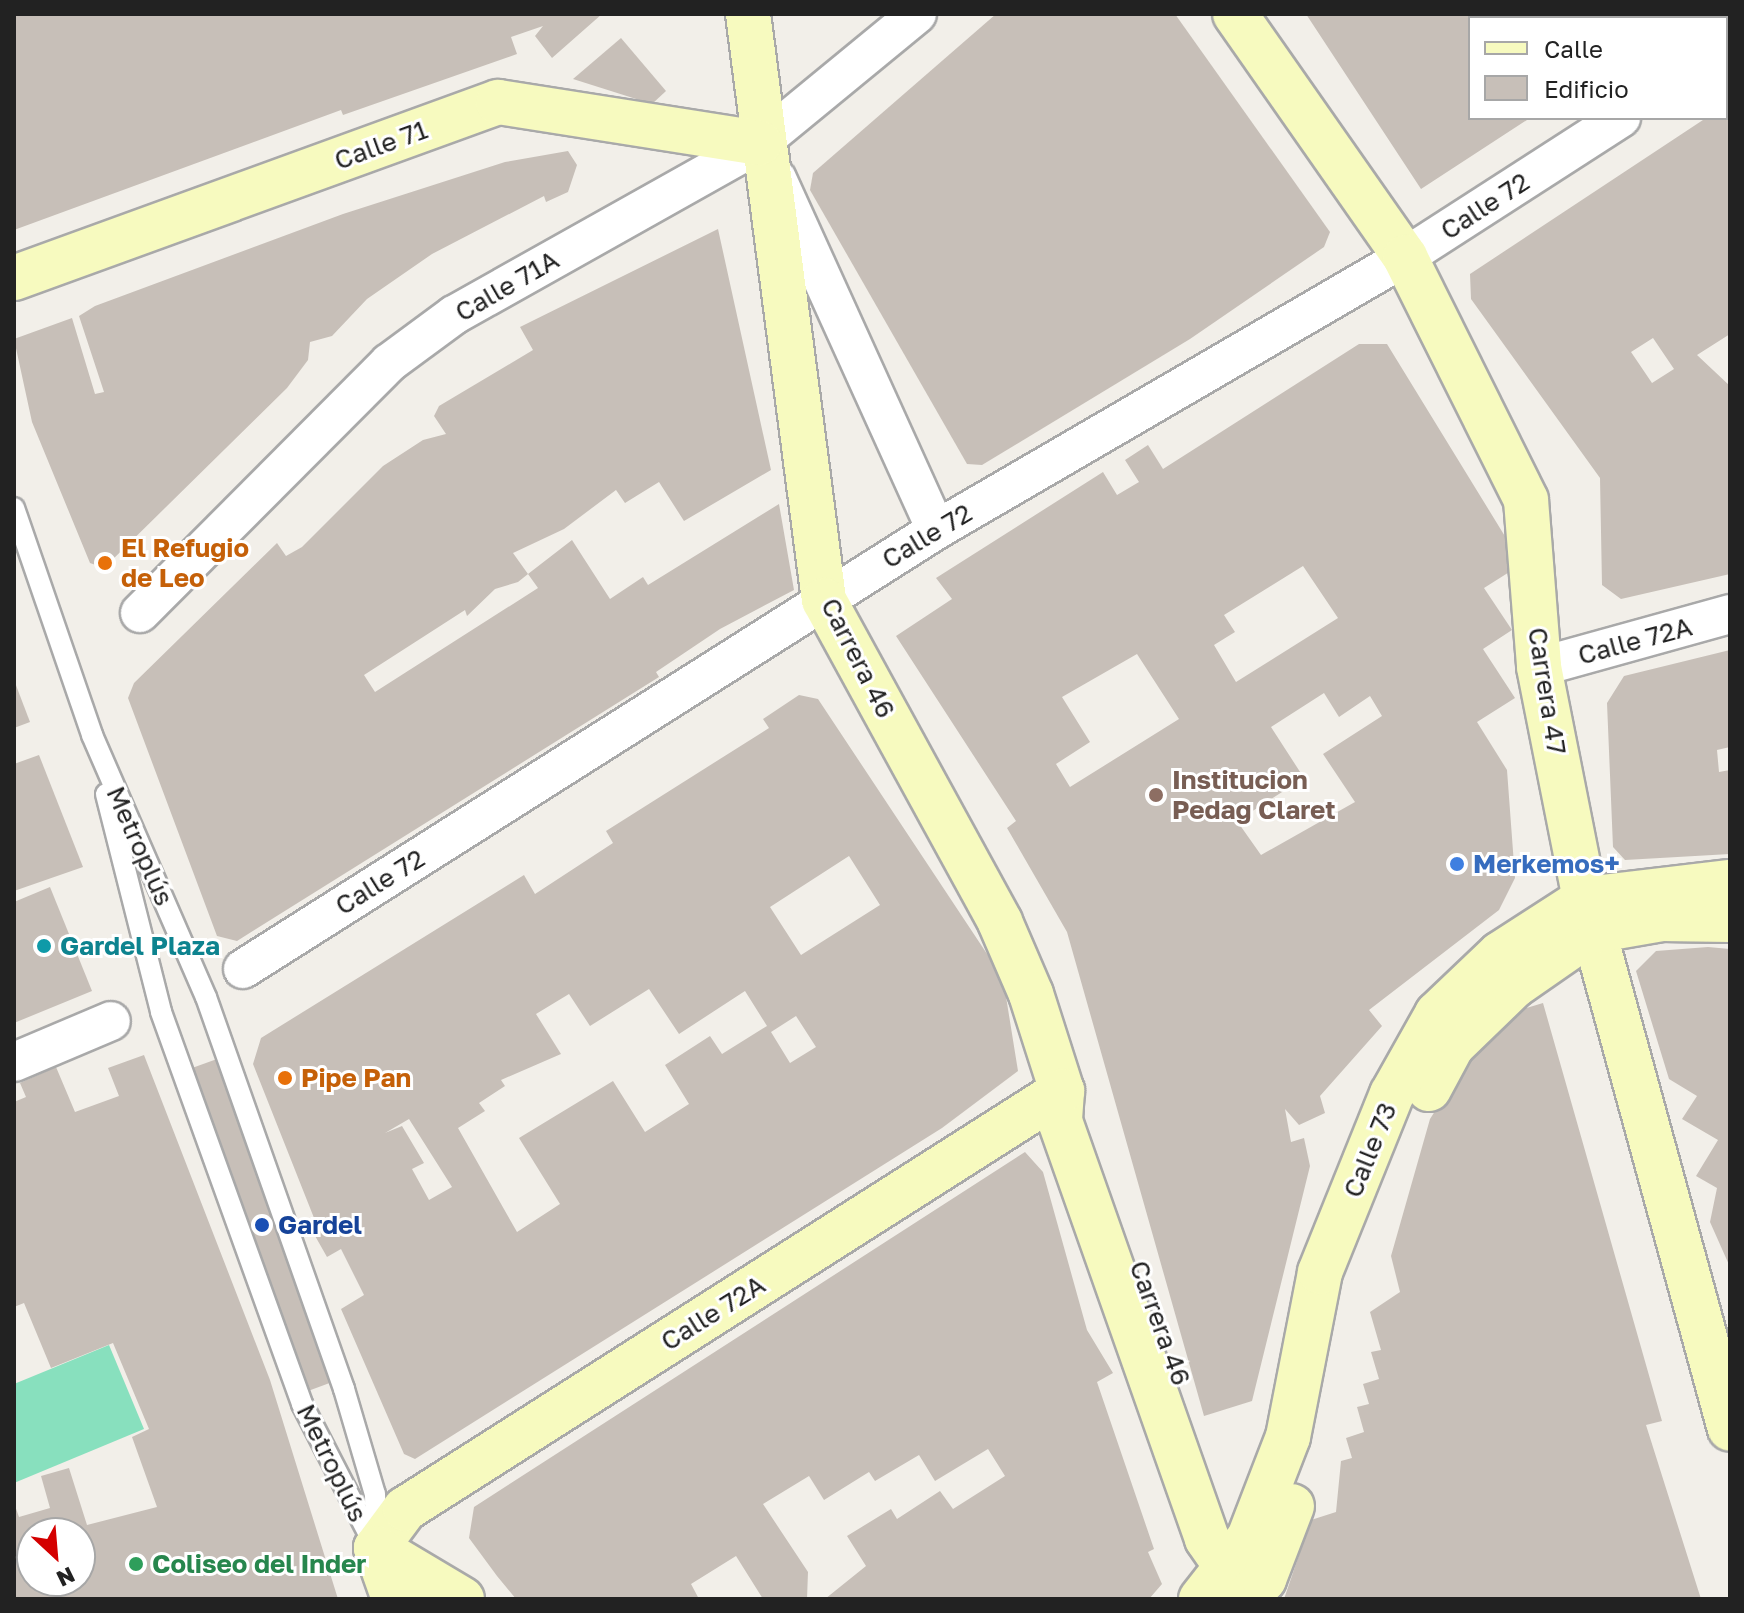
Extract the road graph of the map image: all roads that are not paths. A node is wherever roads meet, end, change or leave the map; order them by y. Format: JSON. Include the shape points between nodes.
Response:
{"nodes":[{"id":1,"x":748,"y":14,"type":"edge"},
{"id":2,"x":917,"y":14,"type":"edge"},
{"id":3,"x":1235,"y":14,"type":"edge"},
{"id":4,"x":1618,"y":120,"type":"edge"},
{"id":5,"x":760,"y":143,"type":"junction"},
{"id":6,"x":1405,"y":257,"type":"junction"},
{"id":7,"x":14,"y":278,"type":"edge"},
{"id":8,"x":14,"y":508,"type":"edge"},
{"id":9,"x":936,"y":530,"type":"junction"},
{"id":10,"x":824,"y":600,"type":"junction"},
{"id":11,"x":140,"y":613,"type":"dead end"},
{"id":12,"x":1730,"y":614,"type":"edge"},
{"id":13,"x":1539,"y":667,"type":"junction"},
{"id":14,"x":92,"y":735,"type":"junction"},
{"id":15,"x":1730,"y":882,"type":"edge"},
{"id":16,"x":1589,"y":915,"type":"junction"},
{"id":17,"x":1730,"y":920,"type":"edge"},
{"id":18,"x":243,"y":969,"type":"dead end"},
{"id":19,"x":111,"y":1021,"type":"dead end"},
{"id":20,"x":14,"y":1062,"type":"edge"},
{"id":21,"x":1062,"y":1091,"type":"junction"},
{"id":22,"x":1714,"y":1324,"type":"edge"},
{"id":23,"x":1730,"y":1429,"type":"edge"},
{"id":24,"x":376,"y":1548,"type":"junction"},
{"id":25,"x":1227,"y":1591,"type":"edge"},
{"id":26,"x":394,"y":1599,"type":"edge"},
{"id":27,"x":462,"y":1599,"type":"edge"}],
"edges":[{"from":1,"to":5,"type":"street","name":"Carrera 46"},
{"from":2,"to":5,"type":"street","name":"Calle 71A"},
{"from":3,"to":6,"type":"street","name":"Carrera 47"},
{"from":4,"to":6,"type":"street","name":"Calle 72"},
{"from":5,"to":7,"type":"street","name":"Calle 71","via":[[498,102]]},
{"from":5,"to":9,"type":"street","name":"Carrera 46"},
{"from":5,"to":10,"type":"street","name":"Carrera 46"},
{"from":5,"to":11,"type":"street","name":"Calle 71A","via":[[454,315],[389,363]]},
{"from":6,"to":9,"type":"street","name":"Calle 72"},
{"from":6,"to":13,"type":"street","name":"Carrera 47","via":[[1526,500]]},
{"from":8,"to":14,"type":"lane","name":"Metroplús"},
{"from":9,"to":10,"type":"street","name":"Calle 72"},
{"from":10,"to":18,"type":"street","name":"Calle 72"},
{"from":10,"to":21,"type":"street","name":"Carrera 46","via":[[1000,922]]},
{"from":12,"to":13,"type":"street","name":"Calle 72A"},
{"from":13,"to":16,"type":"street","name":"Carrera 47"},
{"from":14,"to":24,"type":"lane","name":"Metroplús","via":[[161,1012],[302,1404]]},
{"from":14,"to":24,"type":"lane","name":"Metroplús","via":[[206,997],[339,1374],[375,1494]]},
{"from":15,"to":16,"type":"street","name":"Calle 73"},
{"from":16,"to":17,"type":"street","name":"Calle 73"},
{"from":16,"to":22,"type":"street","name":"Carrera 47"},
{"from":16,"to":25,"type":"street","name":"Calle 73","via":[[1500,954],[1437,1014],[1392,1094],[1320,1272],[1288,1437]]},
{"from":19,"to":20,"type":"street"},
{"from":21,"to":24,"type":"street","name":"Calle 72A","via":[[405,1509]]},
{"from":21,"to":25,"type":"street","name":"Carrera 46","via":[[1060,1121]]},
{"from":22,"to":23,"type":"street","name":"Carrera 47"},
{"from":24,"to":26,"type":"street"},
{"from":24,"to":27,"type":"street"}]}
